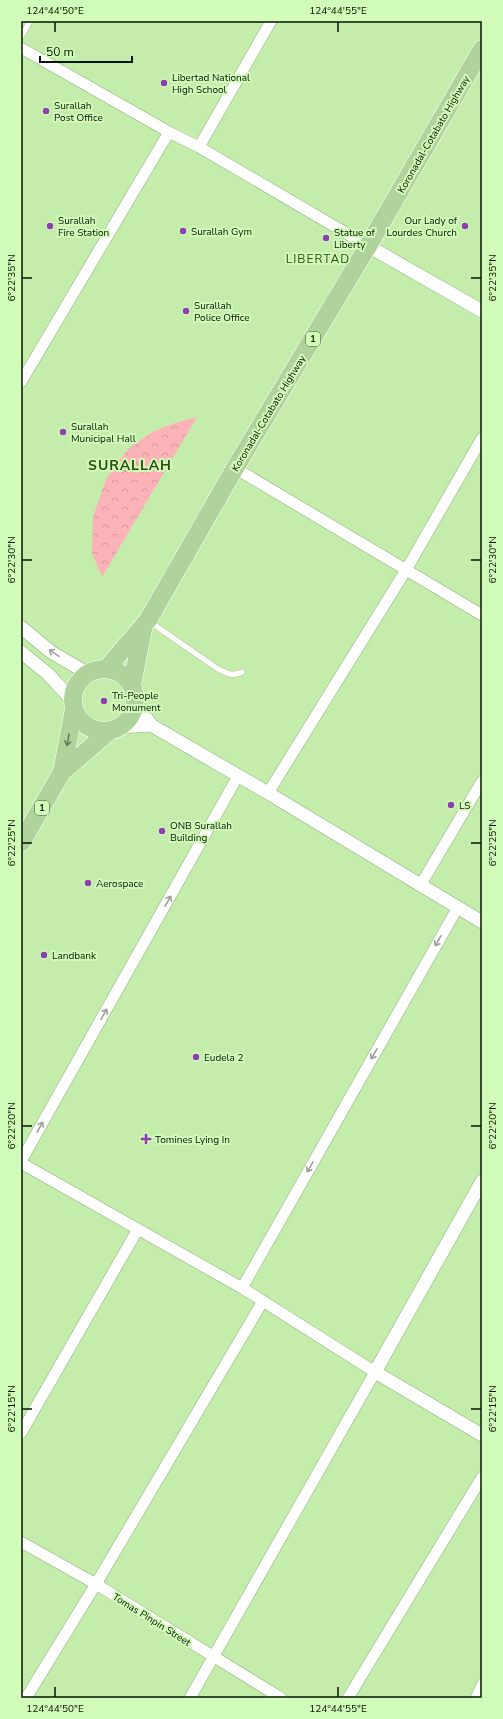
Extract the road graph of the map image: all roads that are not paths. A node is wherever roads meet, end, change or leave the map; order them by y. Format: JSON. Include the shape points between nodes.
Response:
{"nodes":[{"id":1,"x":30,"y":21,"type":"edge"},
{"id":2,"x":271,"y":21,"type":"edge"},
{"id":3,"x":21,"y":37,"type":"edge"},
{"id":4,"x":21,"y":48,"type":"edge"},
{"id":5,"x":482,"y":49,"type":"edge"},
{"id":6,"x":170,"y":132,"type":"junction"},
{"id":7,"x":199,"y":146,"type":"junction"},
{"id":8,"x":368,"y":246,"type":"junction"},
{"id":9,"x":482,"y":311,"type":"edge"},
{"id":10,"x":21,"y":382,"type":"edge"},
{"id":11,"x":482,"y":438,"type":"edge"},
{"id":12,"x":235,"y":468,"type":"junction"},
{"id":13,"x":406,"y":570,"type":"junction"},
{"id":14,"x":482,"y":615,"type":"edge"},
{"id":15,"x":146,"y":624,"type":"junction"},
{"id":16,"x":21,"y":627,"type":"edge"},
{"id":17,"x":21,"y":652,"type":"edge"},
{"id":18,"x":107,"y":668,"type":"junction"},
{"id":19,"x":242,"y":672,"type":"dead end"},
{"id":20,"x":87,"y":673,"type":"junction"},
{"id":21,"x":132,"y":684,"type":"junction"},
{"id":22,"x":136,"y":703,"type":"junction"},
{"id":23,"x":73,"y":705,"type":"junction"},
{"id":24,"x":151,"y":725,"type":"junction"},
{"id":25,"x":115,"y":729,"type":"junction"},
{"id":26,"x":62,"y":772,"type":"junction"},
{"id":27,"x":238,"y":776,"type":"junction"},
{"id":28,"x":482,"y":781,"type":"edge"},
{"id":29,"x":268,"y":793,"type":"junction"},
{"id":30,"x":21,"y":843,"type":"edge"},
{"id":31,"x":420,"y":886,"type":"junction"},
{"id":32,"x":458,"y":907,"type":"junction"},
{"id":33,"x":482,"y":922,"type":"edge"},
{"id":34,"x":21,"y":1162,"type":"edge"},
{"id":35,"x":482,"y":1181,"type":"edge"},
{"id":36,"x":138,"y":1229,"type":"junction"},
{"id":37,"x":242,"y":1288,"type":"junction"},
{"id":38,"x":263,"y":1301,"type":"junction"},
{"id":39,"x":375,"y":1372,"type":"junction"},
{"id":40,"x":21,"y":1433,"type":"edge"},
{"id":41,"x":482,"y":1435,"type":"edge"},
{"id":42,"x":482,"y":1477,"type":"edge"},
{"id":43,"x":21,"y":1542,"type":"edge"},
{"id":44,"x":96,"y":1584,"type":"junction"},
{"id":45,"x":214,"y":1657,"type":"junction"},
{"id":46,"x":482,"y":1685,"type":"edge"},
{"id":47,"x":26,"y":1698,"type":"edge"},
{"id":48,"x":190,"y":1698,"type":"edge"},
{"id":49,"x":281,"y":1698,"type":"edge"},
{"id":50,"x":348,"y":1698,"type":"edge"},
{"id":51,"x":476,"y":1698,"type":"edge"}],
"edges":[{"from":1,"to":3,"type":"lane"},
{"from":2,"to":7,"type":"street"},
{"from":4,"to":6,"type":"street"},
{"from":5,"to":8,"type":"highway","name":"Koronadal-Cotabato Highway","number":"1"},
{"from":6,"to":7,"type":"street"},
{"from":6,"to":10,"type":"street"},
{"from":7,"to":8,"type":"street"},
{"from":8,"to":9,"type":"street"},
{"from":8,"to":12,"type":"highway","name":"Koronadal-Cotabato Highway","number":"1"},
{"from":11,"to":13,"type":"street"},
{"from":12,"to":13,"type":"street"},
{"from":12,"to":15,"type":"highway","name":"Koronadal-Cotabato Highway","number":"1"},
{"from":13,"to":14,"type":"street"},
{"from":13,"to":29,"type":"street"},
{"from":15,"to":18,"type":"highway","name":"Koronadal-Cotabato Highway","number":"1"},
{"from":15,"to":19,"type":"lane","via":[[218,669],[236,675]]},
{"from":15,"to":21,"type":"highway","number":"1"},
{"from":20,"to":16,"type":"street","one_way":true,"via":[[51,652]]},
{"from":17,"to":23,"type":"street","via":[[48,674]]},
{"from":18,"to":20,"type":"highway"},
{"from":18,"to":21,"type":"highway","via":[[126,676]]},
{"from":20,"to":23,"type":"highway","number":"1","via":[[74,690]]},
{"from":21,"to":22,"type":"highway","number":"1"},
{"from":22,"to":24,"type":"street"},
{"from":22,"to":25,"type":"highway","number":"1","via":[[128,721]]},
{"from":23,"to":25,"type":"highway","via":[[84,724],[101,731]]},
{"from":23,"to":26,"type":"highway","number":"1","one_way":true},
{"from":24,"to":25,"type":"street"},
{"from":24,"to":27,"type":"street"},
{"from":25,"to":26,"type":"highway","number":"1"},
{"from":26,"to":30,"type":"highway","number":"1"},
{"from":27,"to":29,"type":"street"},
{"from":34,"to":27,"type":"street","one_way":true},
{"from":28,"to":31,"type":"street"},
{"from":29,"to":31,"type":"street"},
{"from":31,"to":32,"type":"street"},
{"from":32,"to":33,"type":"street"},
{"from":32,"to":37,"type":"street","one_way":true},
{"from":34,"to":36,"type":"street"},
{"from":35,"to":39,"type":"street"},
{"from":36,"to":37,"type":"street"},
{"from":36,"to":40,"type":"street"},
{"from":37,"to":38,"type":"street"},
{"from":38,"to":39,"type":"street"},
{"from":38,"to":44,"type":"street"},
{"from":39,"to":41,"type":"street"},
{"from":39,"to":45,"type":"street"},
{"from":42,"to":50,"type":"street"},
{"from":43,"to":44,"type":"street","name":"Tomas Pinpin Street"},
{"from":44,"to":45,"type":"street","name":"Tomas Pinpin Street"},
{"from":44,"to":47,"type":"street"},
{"from":45,"to":48,"type":"street"},
{"from":45,"to":49,"type":"street","name":"Tomas Pinpin Street"},
{"from":46,"to":51,"type":"street"}]}
